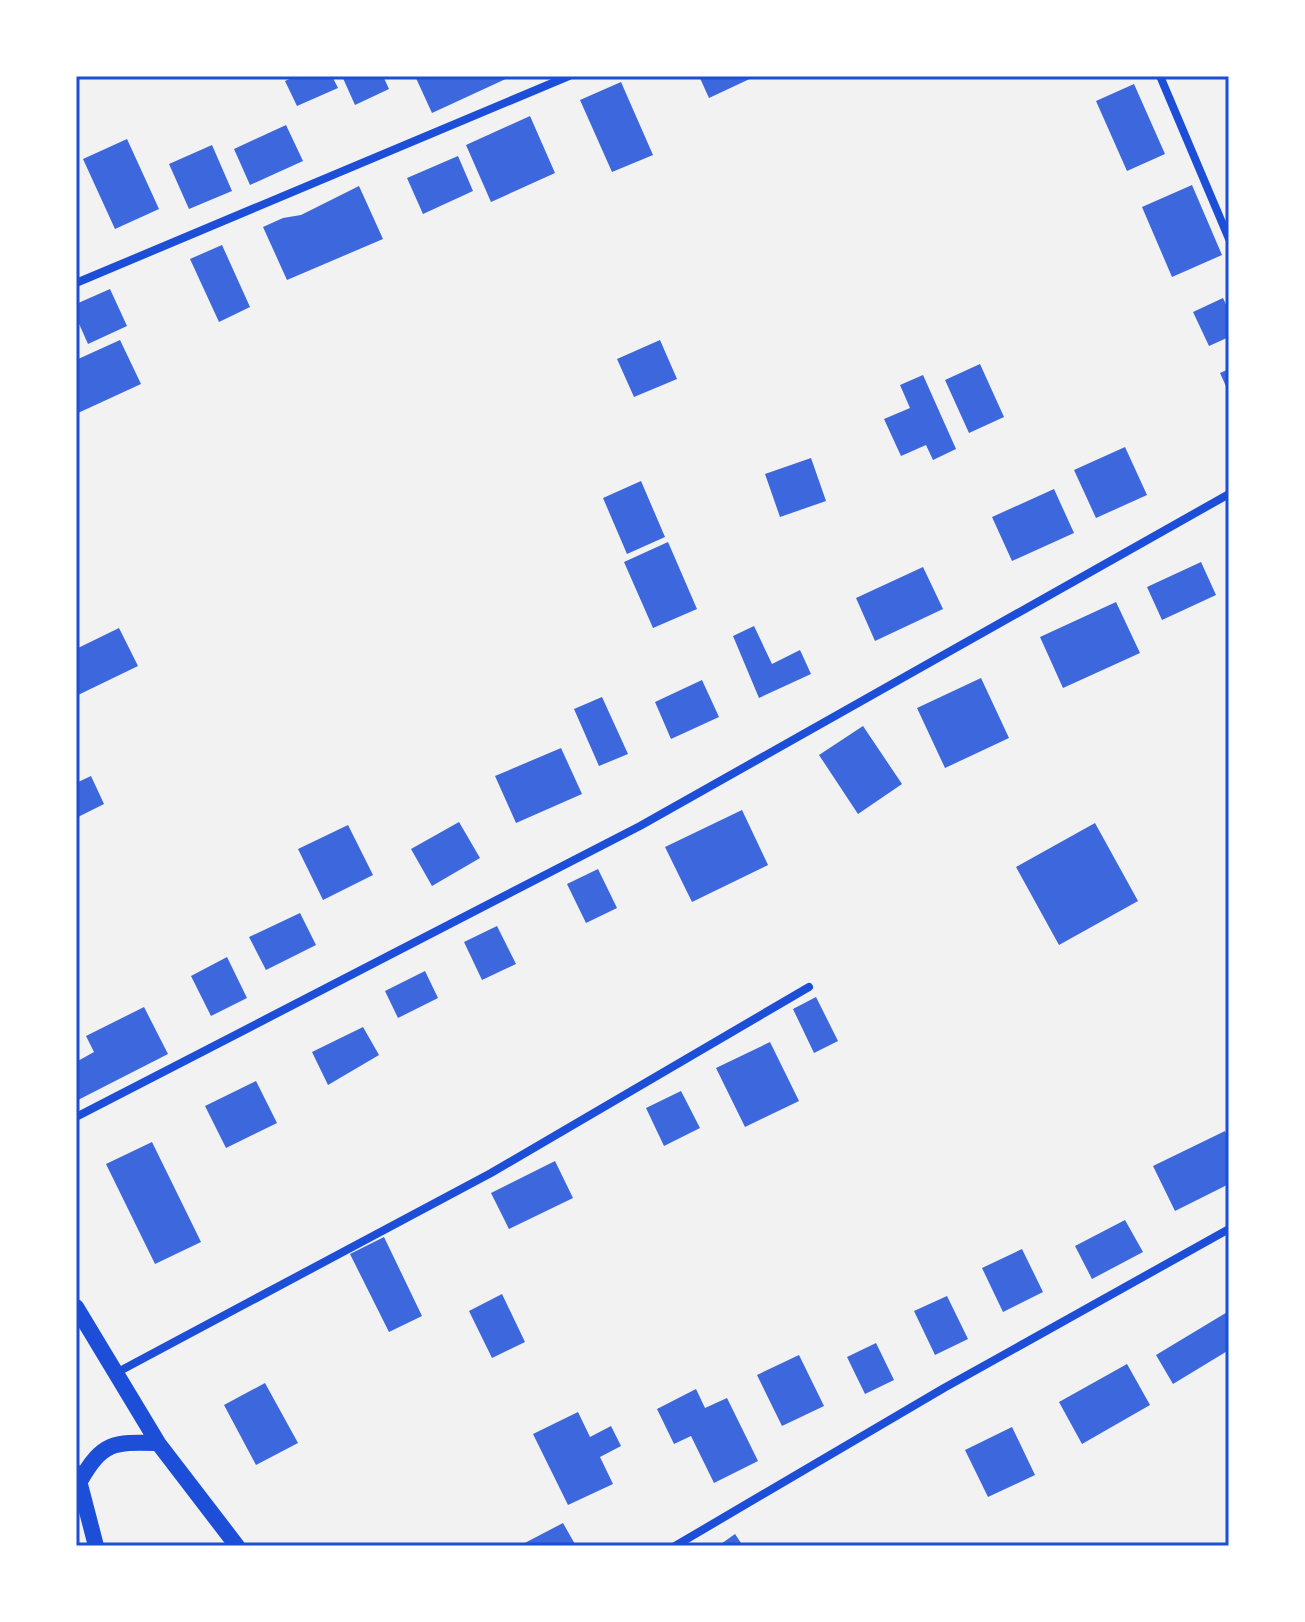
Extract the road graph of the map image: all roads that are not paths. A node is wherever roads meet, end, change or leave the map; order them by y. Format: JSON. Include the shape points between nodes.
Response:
{"nodes":[{"id":1,"x":569,"y":76,"type":"edge"},
{"id":2,"x":1160,"y":76,"type":"edge"},
{"id":3,"x":1229,"y":239,"type":"edge"},
{"id":4,"x":76,"y":283,"type":"edge"},
{"id":5,"x":1229,"y":494,"type":"edge"},
{"id":6,"x":809,"y":987,"type":"dead end"},
{"id":7,"x":76,"y":1117,"type":"edge"},
{"id":8,"x":1229,"y":1229,"type":"edge"},
{"id":9,"x":76,"y":1307,"type":"edge"},
{"id":10,"x":116,"y":1373,"type":"junction"},
{"id":11,"x":158,"y":1443,"type":"junction"},
{"id":12,"x":78,"y":1474,"type":"edge"},
{"id":13,"x":96,"y":1546,"type":"edge"},
{"id":14,"x":237,"y":1546,"type":"edge"},
{"id":15,"x":675,"y":1546,"type":"edge"}],
"edges":[{"from":1,"to":4,"type":"street"},
{"from":2,"to":3,"type":"street"},
{"from":5,"to":7,"type":"street","via":[[640,826]]},
{"from":6,"to":10,"type":"street","via":[[491,1173]]},
{"from":8,"to":15,"type":"street"},
{"from":9,"to":10,"type":"main road"},
{"from":10,"to":11,"type":"main road"},
{"from":11,"to":12,"type":"main road","via":[[110,1446]]},
{"from":11,"to":14,"type":"main road"},
{"from":12,"to":13,"type":"main road"}]}
